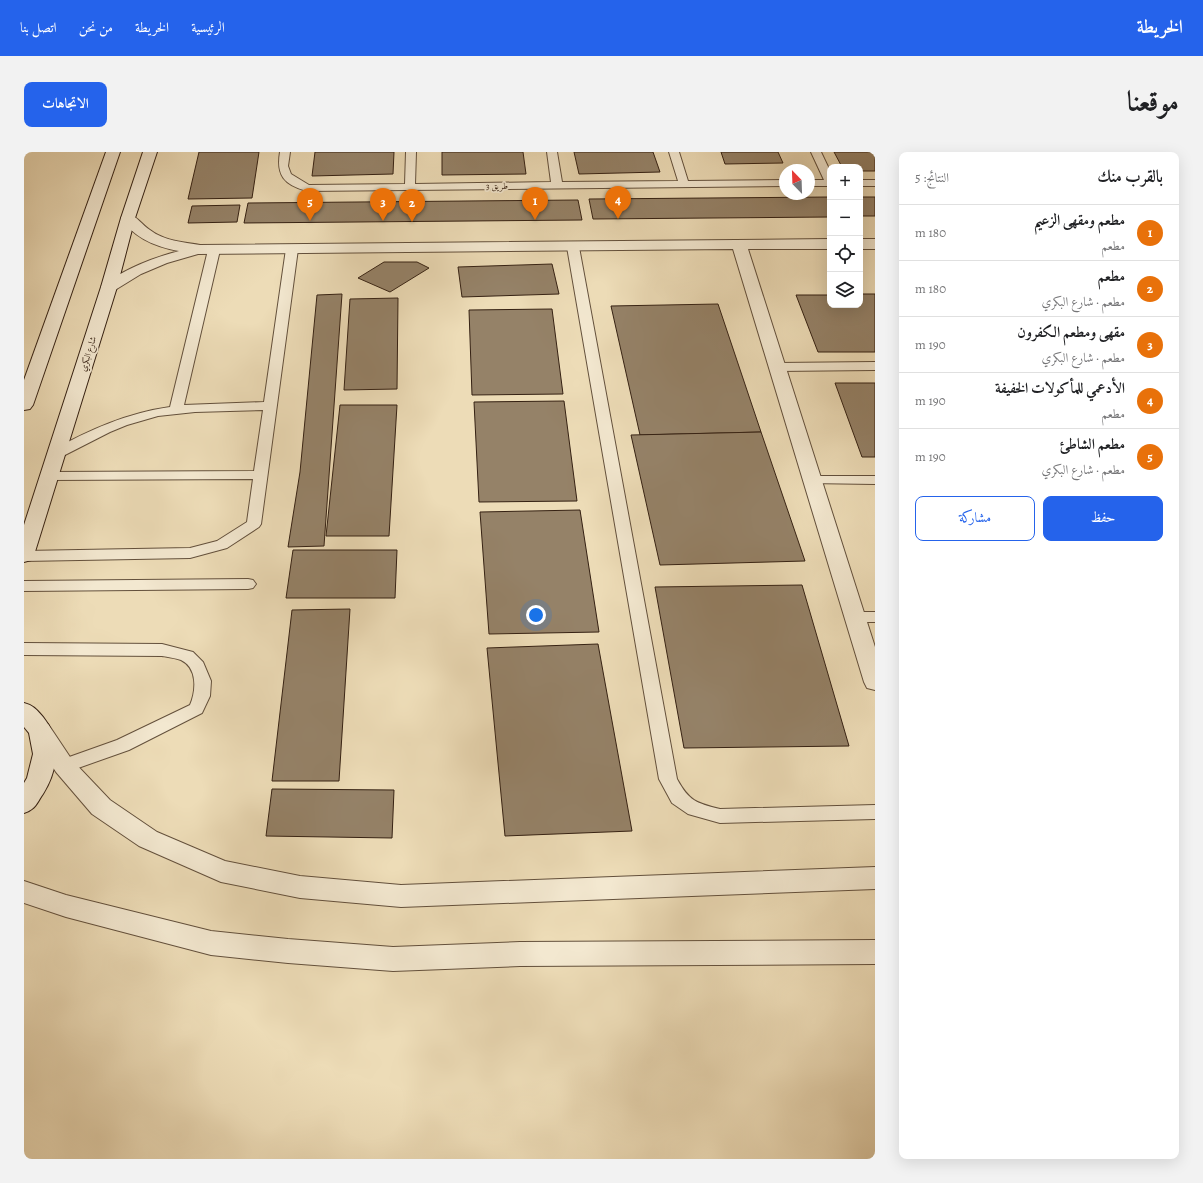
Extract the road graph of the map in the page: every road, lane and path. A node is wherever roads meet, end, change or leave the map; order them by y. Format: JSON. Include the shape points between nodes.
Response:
{"nodes":[{"id":1,"x":113,"y":152,"type":"edge"},
{"id":2,"x":150,"y":152,"type":"edge"},
{"id":3,"x":285,"y":152,"type":"edge"},
{"id":4,"x":411,"y":152,"type":"edge"},
{"id":5,"x":552,"y":152,"type":"edge"},
{"id":6,"x":674,"y":152,"type":"edge"},
{"id":7,"x":816,"y":152,"type":"edge"},
{"id":8,"x":827,"y":176,"type":"edge"},
{"id":9,"x":827,"y":182,"type":"edge"},
{"id":10,"x":815,"y":183,"type":"edge"},
{"id":11,"x":863,"y":183,"type":"edge"},
{"id":12,"x":875,"y":183,"type":"edge"},
{"id":13,"x":684,"y":184,"type":"junction"},
{"id":14,"x":779,"y":184,"type":"edge"},
{"id":15,"x":557,"y":185,"type":"junction"},
{"id":16,"x":410,"y":187,"type":"junction"},
{"id":17,"x":128,"y":218,"type":"junction"},
{"id":18,"x":827,"y":244,"type":"edge"},
{"id":19,"x":863,"y":244,"type":"edge"},
{"id":20,"x":875,"y":244,"type":"edge"},
{"id":21,"x":739,"y":245,"type":"junction"},
{"id":22,"x":573,"y":247,"type":"junction"},
{"id":23,"x":292,"y":249,"type":"junction"},
{"id":24,"x":207,"y":250,"type":"junction"},
{"id":25,"x":109,"y":287,"type":"junction"},
{"id":26,"x":875,"y":366,"type":"edge"},
{"id":27,"x":778,"y":367,"type":"junction"},
{"id":28,"x":24,"y":405,"type":"edge"},
{"id":29,"x":269,"y":406,"type":"junction"},
{"id":30,"x":176,"y":410,"type":"junction"},
{"id":31,"x":56,"y":454,"type":"junction"},
{"id":32,"x":260,"y":474,"type":"junction"},
{"id":33,"x":50,"y":476,"type":"junction"},
{"id":34,"x":812,"y":480,"type":"junction"},
{"id":35,"x":875,"y":480,"type":"edge"},
{"id":36,"x":24,"y":555,"type":"edge"},
{"id":37,"x":248,"y":584,"type":"dead end"},
{"id":38,"x":24,"y":586,"type":"edge"},
{"id":39,"x":855,"y":617,"type":"junction"},
{"id":40,"x":875,"y":617,"type":"edge"},
{"id":41,"x":24,"y":649,"type":"edge"},
{"id":42,"x":875,"y":682,"type":"edge"},
{"id":43,"x":24,"y":711,"type":"edge"},
{"id":44,"x":40,"y":730,"type":"junction"},
{"id":45,"x":64,"y":766,"type":"junction"},
{"id":46,"x":24,"y":803,"type":"edge"},
{"id":47,"x":875,"y":812,"type":"edge"},
{"id":48,"x":875,"y":878,"type":"edge"},
{"id":49,"x":24,"y":892,"type":"edge"},
{"id":50,"x":875,"y":952,"type":"edge"}],
"edges":[{"from":1,"to":28,"type":"street"},
{"from":2,"to":17,"type":"street","name":"شارع البكري"},
{"from":3,"to":16,"type":"lane","name":"طريق 3","via":[[282,166],[287,176],[291,181],[307,188]]},
{"from":4,"to":16,"type":"lane"},
{"from":5,"to":15,"type":"lane"},
{"from":6,"to":13,"type":"lane"},
{"from":7,"to":8,"type":"lane"},
{"from":9,"to":10,"type":"lane"},
{"from":11,"to":12,"type":"lane"},
{"from":13,"to":14,"type":"lane","name":"طريق 3"},
{"from":13,"to":15,"type":"lane","name":"طريق 3"},
{"from":15,"to":16,"type":"lane","name":"طريق 3"},
{"from":17,"to":24,"type":"street","via":[[145,234],[165,244]]},
{"from":17,"to":25,"type":"street","name":"شارع البكري"},
{"from":18,"to":21,"type":"street"},
{"from":19,"to":20,"type":"street"},
{"from":21,"to":22,"type":"street"},
{"from":21,"to":27,"type":"street"},
{"from":22,"to":23,"type":"street"},
{"from":22,"to":47,"type":"lane","via":[[668,779],[678,798],[694,808],[720,816]]},
{"from":23,"to":24,"type":"street"},
{"from":23,"to":29,"type":"lane"},
{"from":24,"to":25,"type":"street","via":[[162,260],[135,271]]},
{"from":24,"to":30,"type":"lane"},
{"from":25,"to":31,"type":"street","name":"شارع البكري"},
{"from":26,"to":27,"type":"lane"},
{"from":27,"to":34,"type":"street"},
{"from":29,"to":30,"type":"lane","via":[[198,407]]},
{"from":29,"to":32,"type":"lane"},
{"from":30,"to":31,"type":"lane","via":[[122,422]]},
{"from":31,"to":33,"type":"street","name":"شارع البكري"},
{"from":32,"to":33,"type":"lane"},
{"from":32,"to":36,"type":"lane","via":[[254,524],[222,545],[190,553]]},
{"from":33,"to":36,"type":"street","name":"شارع البكري"},
{"from":34,"to":35,"type":"lane"},
{"from":34,"to":39,"type":"street"},
{"from":37,"to":38,"type":"lane"},
{"from":39,"to":40,"type":"lane"},
{"from":39,"to":42,"type":"street"},
{"from":41,"to":45,"type":"lane","via":[[162,650],[187,656],[197,666],[203,681],[202,696],[196,709],[178,720],[123,744]]},
{"from":43,"to":44,"type":"street"},
{"from":44,"to":45,"type":"street"},
{"from":44,"to":46,"type":"street","via":[[45,754],[39,780]]},
{"from":45,"to":48,"type":"street","via":[[101,807],[148,839],[221,871],[300,887],[401,896]]},
{"from":49,"to":50,"type":"street","via":[[66,906],[211,943],[393,959],[520,954]]}]}
